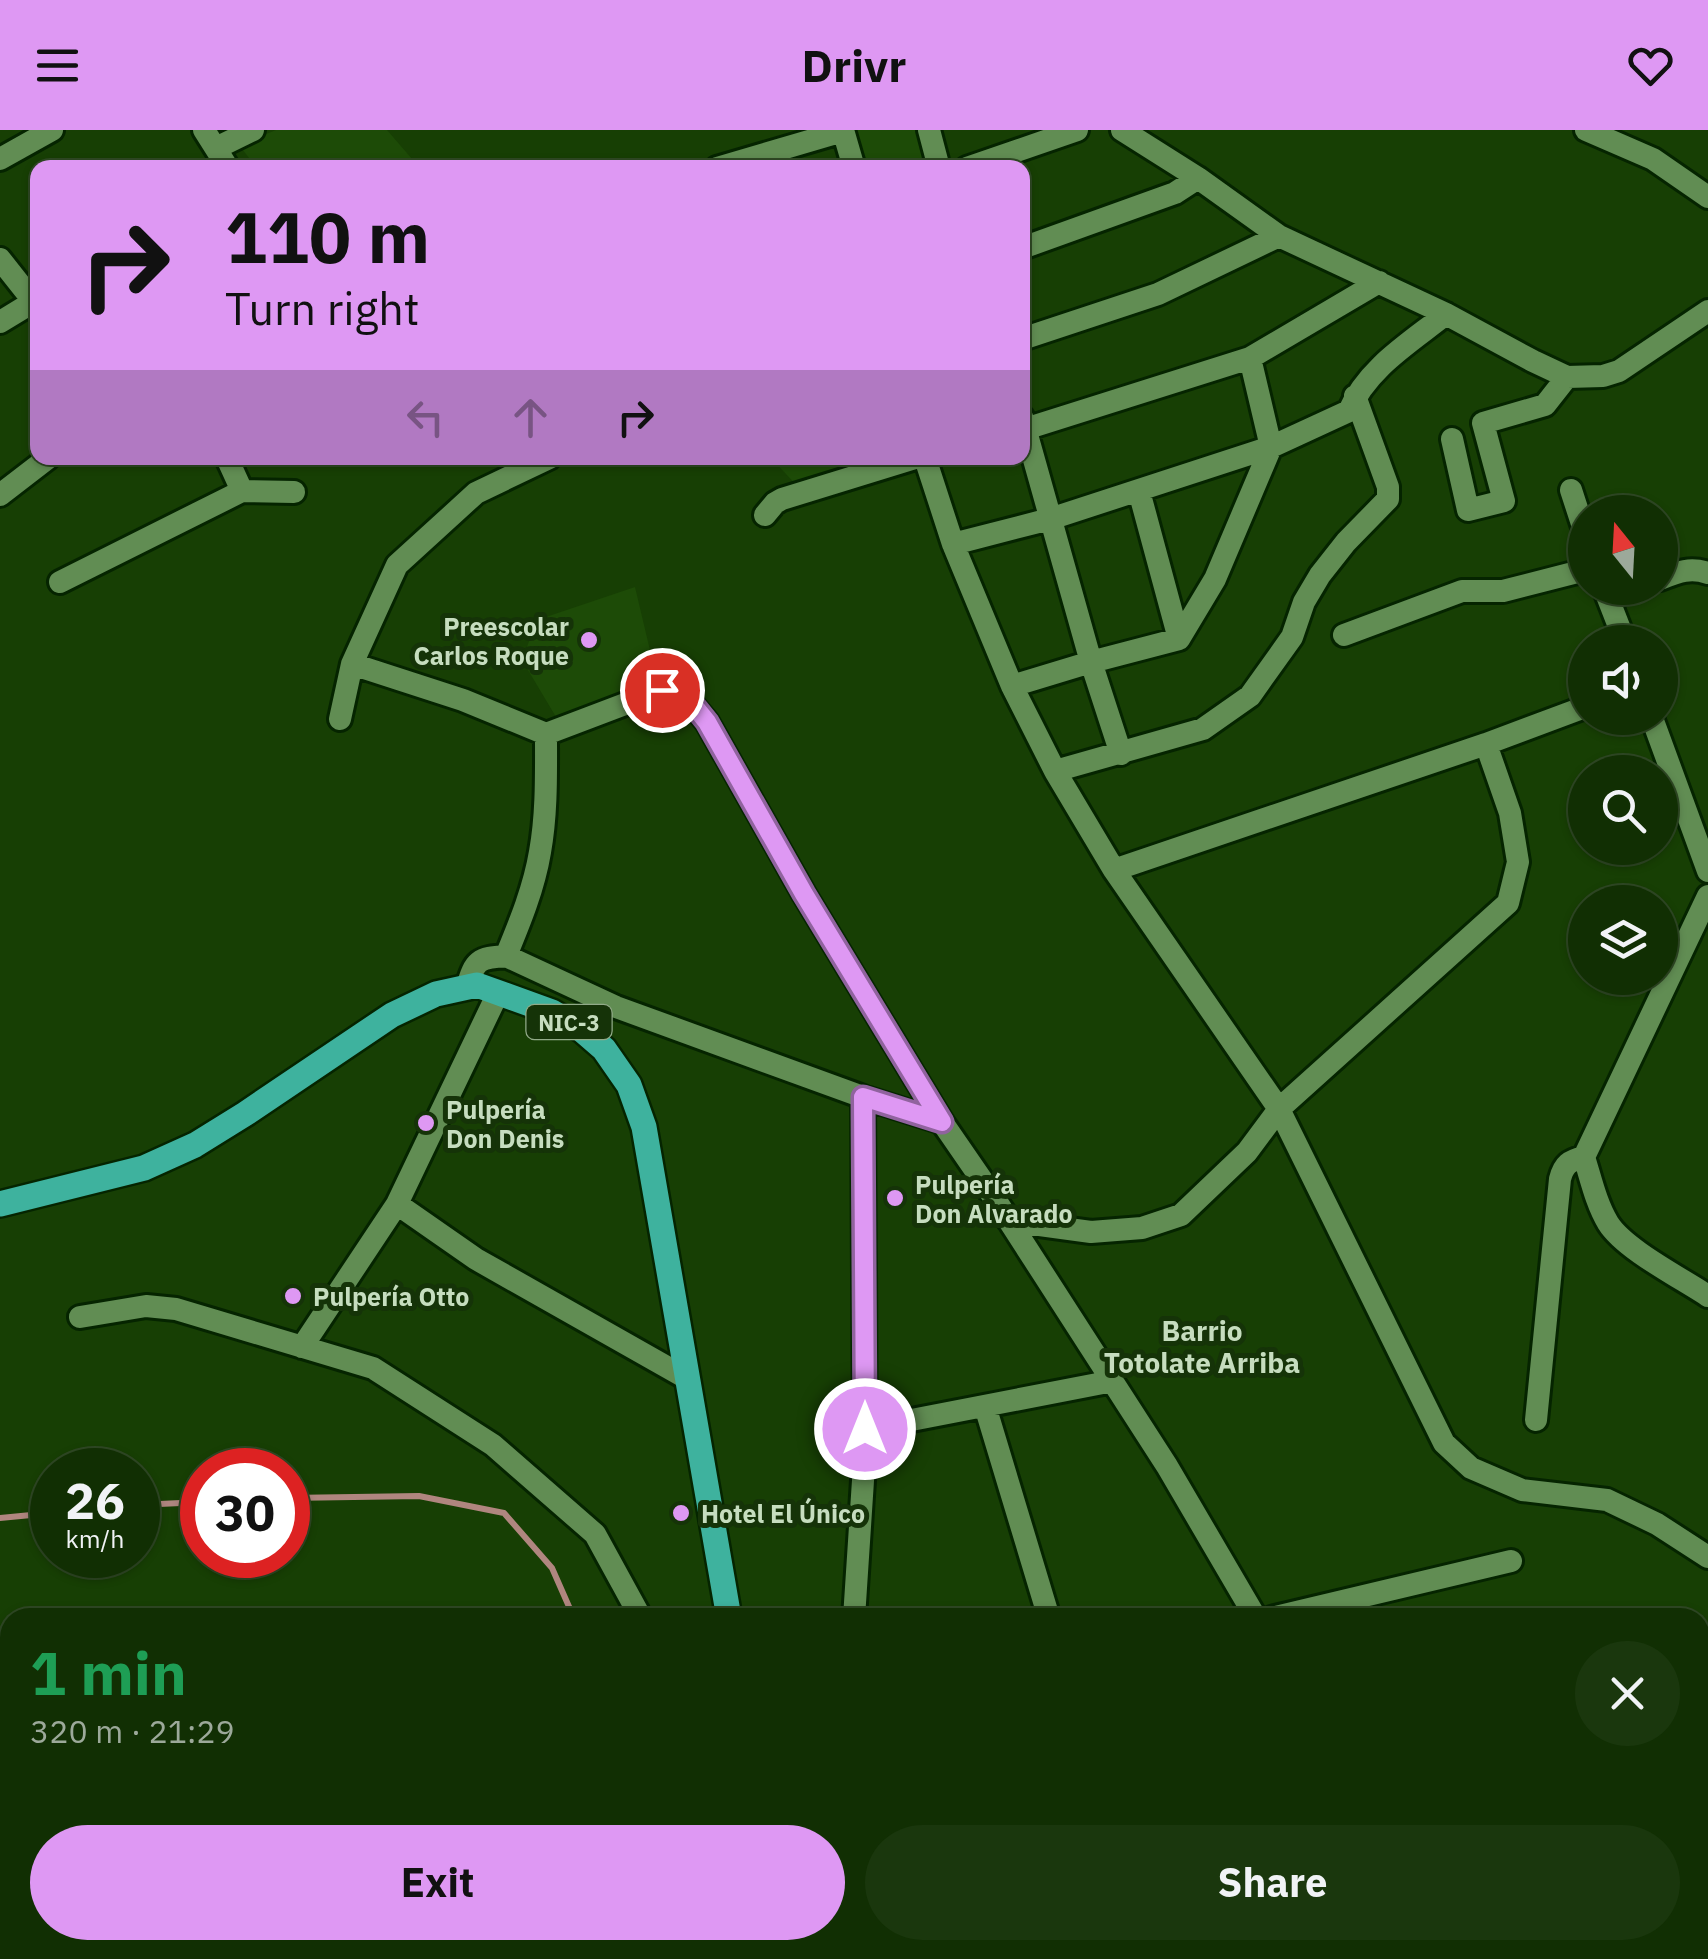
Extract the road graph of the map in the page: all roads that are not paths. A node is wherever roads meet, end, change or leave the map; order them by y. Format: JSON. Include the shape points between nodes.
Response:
{"nodes":[{"id":1,"x":52,"y":130,"type":"edge"},
{"id":2,"x":254,"y":130,"type":"edge"},
{"id":3,"x":843,"y":130,"type":"edge"},
{"id":4,"x":929,"y":130,"type":"edge"},
{"id":5,"x":1078,"y":130,"type":"edge"},
{"id":6,"x":1122,"y":130,"type":"edge"},
{"id":7,"x":1586,"y":130,"type":"edge"},
{"id":8,"x":216,"y":148,"type":"edge"},
{"id":9,"x":0,"y":159,"type":"edge"},
{"id":10,"x":744,"y":160,"type":"edge"},
{"id":11,"x":852,"y":160,"type":"edge"},
{"id":12,"x":938,"y":160,"type":"edge"},
{"id":13,"x":990,"y":160,"type":"edge"},
{"id":14,"x":1198,"y":178,"type":"junction"},
{"id":15,"x":1708,"y":196,"type":"edge"},
{"id":16,"x":1279,"y":236,"type":"junction"},
{"id":17,"x":1030,"y":245,"type":"edge"},
{"id":18,"x":0,"y":259,"type":"edge"},
{"id":19,"x":1379,"y":282,"type":"junction"},
{"id":20,"x":30,"y":294,"type":"edge"},
{"id":21,"x":30,"y":304,"type":"edge"},
{"id":22,"x":1708,"y":312,"type":"edge"},
{"id":23,"x":1446,"y":314,"type":"junction"},
{"id":24,"x":0,"y":322,"type":"edge"},
{"id":25,"x":1030,"y":336,"type":"edge"},
{"id":26,"x":1250,"y":358,"type":"junction"},
{"id":27,"x":1568,"y":378,"type":"junction"},
{"id":28,"x":1355,"y":396,"type":"junction"},
{"id":29,"x":1030,"y":424,"type":"edge"},
{"id":30,"x":1452,"y":439,"type":"dead end"},
{"id":31,"x":1030,"y":447,"type":"edge"},
{"id":32,"x":1272,"y":447,"type":"junction"},
{"id":33,"x":39,"y":465,"type":"edge"},
{"id":34,"x":229,"y":465,"type":"edge"},
{"id":35,"x":534,"y":465,"type":"edge"},
{"id":36,"x":892,"y":465,"type":"edge"},
{"id":37,"x":927,"y":465,"type":"edge"},
{"id":38,"x":1571,"y":490,"type":"dead end"},
{"id":39,"x":242,"y":491,"type":"junction"},
{"id":40,"x":1139,"y":491,"type":"junction"},
{"id":41,"x":294,"y":492,"type":"dead end"},
{"id":42,"x":0,"y":495,"type":"edge"},
{"id":43,"x":1573,"y":495,"type":"edge"},
{"id":44,"x":765,"y":515,"type":"dead end"},
{"id":45,"x":1050,"y":519,"type":"junction"},
{"id":46,"x":954,"y":544,"type":"junction"},
{"id":47,"x":1678,"y":572,"type":"edge"},
{"id":48,"x":1568,"y":574,"type":"edge"},
{"id":49,"x":1708,"y":574,"type":"edge"},
{"id":50,"x":60,"y":582,"type":"dead end"},
{"id":51,"x":1344,"y":635,"type":"dead end"},
{"id":52,"x":1179,"y":640,"type":"junction"},
{"id":53,"x":1091,"y":662,"type":"junction"},
{"id":54,"x":352,"y":664,"type":"junction"},
{"id":55,"x":1012,"y":686,"type":"junction"},
{"id":56,"x":1568,"y":713,"type":"edge"},
{"id":57,"x":340,"y":718,"type":"dead end"},
{"id":58,"x":546,"y":734,"type":"junction"},
{"id":59,"x":1658,"y":735,"type":"edge"},
{"id":60,"x":1486,"y":744,"type":"junction"},
{"id":61,"x":1122,"y":754,"type":"junction"},
{"id":62,"x":1055,"y":771,"type":"junction"},
{"id":63,"x":1114,"y":870,"type":"junction"},
{"id":64,"x":1708,"y":871,"type":"edge"},
{"id":65,"x":1708,"y":896,"type":"edge"},
{"id":66,"x":506,"y":956,"type":"junction"},
{"id":67,"x":467,"y":988,"type":"junction"},
{"id":68,"x":498,"y":993,"type":"junction"},
{"id":69,"x":863,"y":1097,"type":"junction"},
{"id":70,"x":1279,"y":1110,"type":"junction"},
{"id":71,"x":942,"y":1122,"type":"junction"},
{"id":72,"x":1584,"y":1157,"type":"junction"},
{"id":73,"x":0,"y":1204,"type":"edge"},
{"id":74,"x":396,"y":1204,"type":"junction"},
{"id":75,"x":1009,"y":1222,"type":"junction"},
{"id":76,"x":1708,"y":1296,"type":"edge"},
{"id":77,"x":80,"y":1317,"type":"dead end"},
{"id":78,"x":302,"y":1347,"type":"junction"},
{"id":79,"x":688,"y":1379,"type":"junction"},
{"id":80,"x":1113,"y":1382,"type":"junction"},
{"id":81,"x":985,"y":1406,"type":"junction"},
{"id":82,"x":1536,"y":1420,"type":"dead end"},
{"id":83,"x":865,"y":1429,"type":"junction"},
{"id":84,"x":1708,"y":1557,"type":"edge"},
{"id":85,"x":1511,"y":1561,"type":"dead end"},
{"id":86,"x":635,"y":1608,"type":"edge"},
{"id":87,"x":727,"y":1608,"type":"edge"},
{"id":88,"x":855,"y":1608,"type":"edge"},
{"id":89,"x":1046,"y":1608,"type":"edge"},
{"id":90,"x":1250,"y":1608,"type":"edge"},
{"id":91,"x":1312,"y":1608,"type":"edge"}],
"edges":[{"from":1,"to":9,"type":"street"},
{"from":2,"to":8,"type":"street"},
{"from":3,"to":10,"type":"street"},
{"from":3,"to":11,"type":"street"},
{"from":4,"to":12,"type":"street"},
{"from":5,"to":13,"type":"street"},
{"from":6,"to":14,"type":"street"},
{"from":7,"to":15,"type":"street","via":[[1653,159]]},
{"from":14,"to":16,"type":"street"},
{"from":14,"to":17,"type":"street","via":[[1175,194]]},
{"from":16,"to":19,"type":"street"},
{"from":16,"to":25,"type":"street","via":[[1158,294]]},
{"from":18,"to":20,"type":"street"},
{"from":19,"to":23,"type":"street"},
{"from":19,"to":26,"type":"street"},
{"from":21,"to":24,"type":"street"},
{"from":22,"to":27,"type":"street","via":[[1618,371]]},
{"from":23,"to":27,"type":"street"},
{"from":23,"to":28,"type":"street"},
{"from":26,"to":29,"type":"street"},
{"from":26,"to":32,"type":"street"},
{"from":27,"to":30,"type":"street","via":[[1545,405],[1483,423],[1504,501],[1468,510]]},
{"from":28,"to":32,"type":"street","via":[[1348,410]]},
{"from":28,"to":61,"type":"street","via":[[1388,498],[1320,575],[1292,637],[1250,696],[1203,729]]},
{"from":31,"to":45,"type":"street"},
{"from":32,"to":40,"type":"street"},
{"from":32,"to":52,"type":"street","via":[[1215,579]]},
{"from":33,"to":42,"type":"street"},
{"from":34,"to":39,"type":"street"},
{"from":35,"to":54,"type":"street","via":[[476,493],[397,565]]},
{"from":36,"to":44,"type":"street","via":[[782,499]]},
{"from":37,"to":46,"type":"street"},
{"from":38,"to":43,"type":"street"},
{"from":39,"to":41,"type":"street"},
{"from":39,"to":50,"type":"street"},
{"from":40,"to":45,"type":"street"},
{"from":40,"to":52,"type":"street"},
{"from":45,"to":46,"type":"street"},
{"from":45,"to":53,"type":"street"},
{"from":46,"to":55,"type":"street"},
{"from":47,"to":49,"type":"street"},
{"from":48,"to":51,"type":"street","via":[[1504,591],[1462,591]]},
{"from":52,"to":53,"type":"street"},
{"from":53,"to":55,"type":"street"},
{"from":53,"to":61,"type":"street"},
{"from":54,"to":57,"type":"street"},
{"from":54,"to":58,"type":"street"},
{"from":55,"to":62,"type":"street"},
{"from":56,"to":60,"type":"street"},
{"from":58,"to":66,"type":"street","via":[[540,852]]},
{"from":58,"to":71,"type":"street","via":[[662,690],[686,696]]},
{"from":59,"to":64,"type":"street"},
{"from":60,"to":63,"type":"street"},
{"from":60,"to":70,"type":"street","via":[[1510,813],[1518,862],[1508,903]]},
{"from":61,"to":62,"type":"street"},
{"from":62,"to":63,"type":"street"},
{"from":63,"to":70,"type":"street"},
{"from":65,"to":72,"type":"street"},
{"from":66,"to":67,"type":"street","via":[[481,960]]},
{"from":66,"to":69,"type":"street","via":[[616,1007]]},
{"from":67,"to":68,"type":"main road","number":"NIC-3"},
{"from":67,"to":73,"type":"main road","number":"NIC-3","via":[[392,1015],[196,1145],[144,1168]]},
{"from":68,"to":74,"type":"street"},
{"from":68,"to":79,"type":"main road","number":"NIC-3","via":[[582,1030],[629,1084],[648,1144]]},
{"from":69,"to":71,"type":"street"},
{"from":69,"to":83,"type":"street"},
{"from":70,"to":75,"type":"street","via":[[1247,1152],[1181,1215],[1142,1228],[1091,1232]]},
{"from":70,"to":84,"type":"street","via":[[1444,1442],[1471,1468],[1522,1490],[1607,1500]]},
{"from":71,"to":75,"type":"street"},
{"from":72,"to":76,"type":"street","via":[[1598,1203],[1622,1240]]},
{"from":72,"to":82,"type":"street","via":[[1570,1161],[1560,1178]]},
{"from":74,"to":78,"type":"street"},
{"from":74,"to":79,"type":"street","via":[[476,1259]]},
{"from":75,"to":80,"type":"street"},
{"from":77,"to":78,"type":"street","via":[[146,1306],[176,1309]]},
{"from":78,"to":86,"type":"street","via":[[374,1368],[493,1445],[595,1534]]},
{"from":79,"to":87,"type":"main road","number":"NIC-3"},
{"from":80,"to":81,"type":"street"},
{"from":80,"to":90,"type":"street"},
{"from":81,"to":83,"type":"street"},
{"from":81,"to":89,"type":"street"},
{"from":83,"to":88,"type":"street"},
{"from":85,"to":91,"type":"street"}]}
